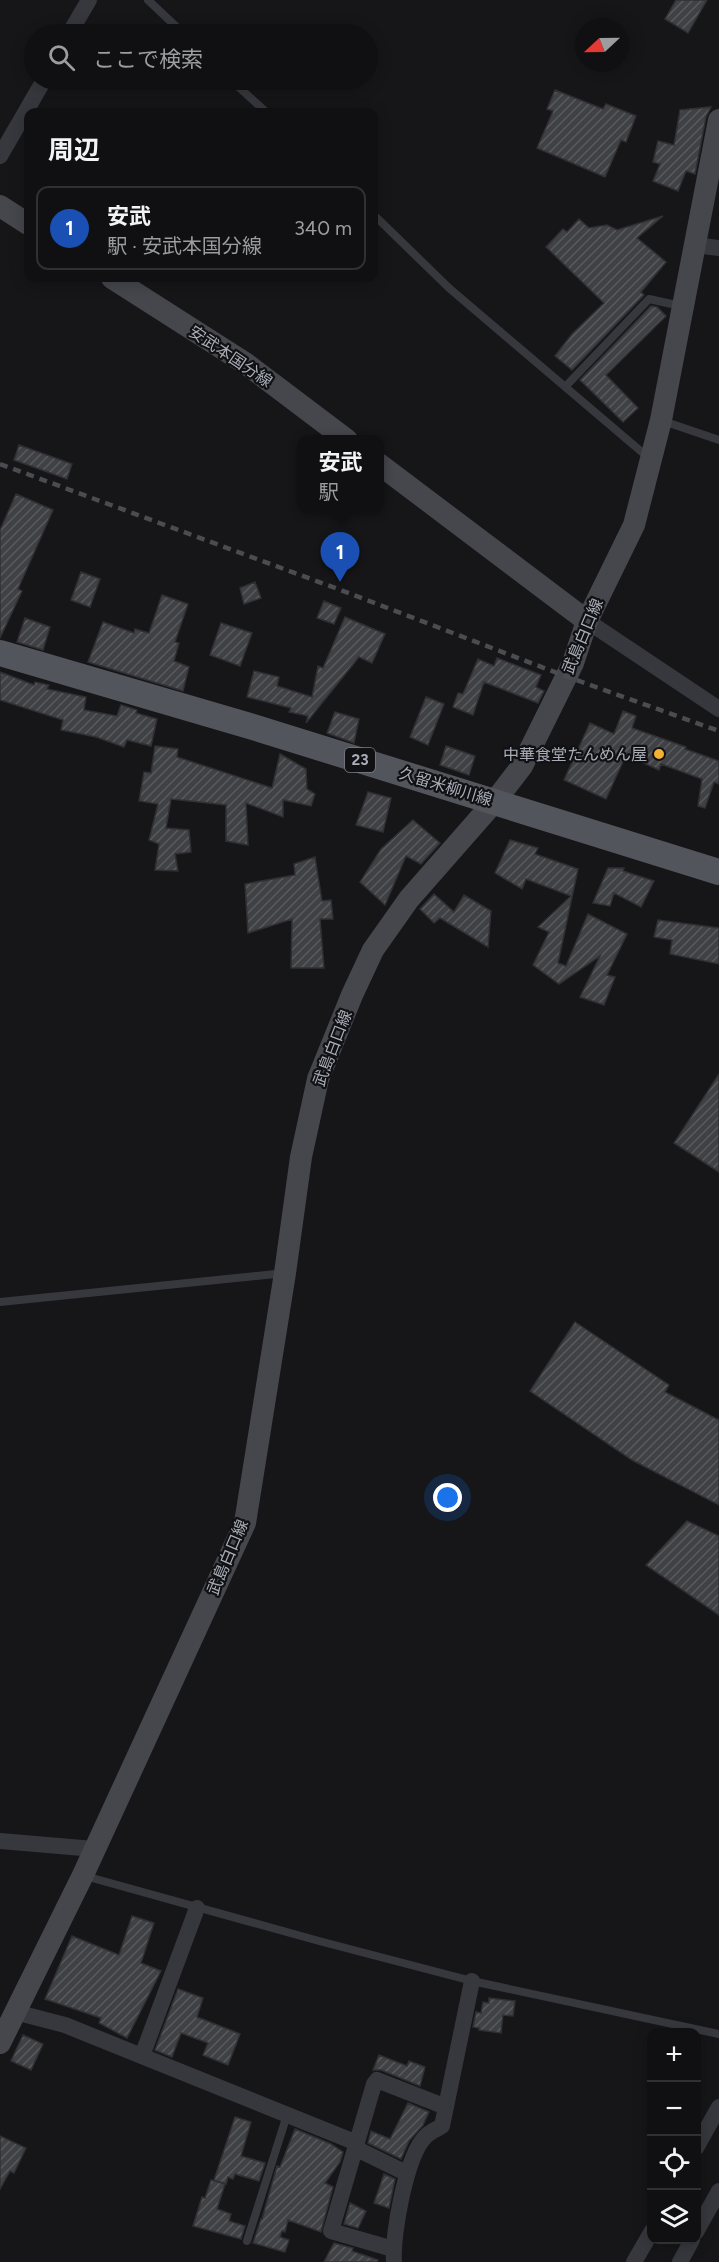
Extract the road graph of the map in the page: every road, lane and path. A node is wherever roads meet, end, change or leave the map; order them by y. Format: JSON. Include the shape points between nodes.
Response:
{"nodes":[{"id":1,"x":89,"y":0,"type":"edge"},
{"id":2,"x":147,"y":0,"type":"edge"},
{"id":3,"x":75,"y":24,"type":"edge"},
{"id":4,"x":173,"y":24,"type":"edge"},
{"id":5,"x":38,"y":90,"type":"edge"},
{"id":6,"x":242,"y":90,"type":"edge"},
{"id":7,"x":28,"y":108,"type":"edge"},
{"id":8,"x":262,"y":108,"type":"edge"},
{"id":9,"x":24,"y":115,"type":"edge"},
{"id":10,"x":719,"y":120,"type":"edge"},
{"id":11,"x":0,"y":156,"type":"edge"},
{"id":12,"x":0,"y":206,"type":"edge"},
{"id":13,"x":378,"y":219,"type":"edge"},
{"id":14,"x":24,"y":221,"type":"edge"},
{"id":15,"x":694,"y":245,"type":"junction"},
{"id":16,"x":719,"y":248,"type":"edge"},
{"id":17,"x":118,"y":282,"type":"edge"},
{"id":18,"x":683,"y":306,"type":"junction"},
{"id":19,"x":566,"y":386,"type":"junction"},
{"id":20,"x":661,"y":420,"type":"junction"},
{"id":21,"x":340,"y":435,"type":"edge"},
{"id":22,"x":719,"y":440,"type":"edge"},
{"id":23,"x":652,"y":460,"type":"junction"},
{"id":24,"x":384,"y":468,"type":"edge"},
{"id":25,"x":587,"y":621,"type":"junction"},
{"id":26,"x":0,"y":653,"type":"edge"},
{"id":27,"x":719,"y":709,"type":"edge"},
{"id":28,"x":495,"y":801,"type":"junction"},
{"id":29,"x":719,"y":872,"type":"edge"},
{"id":30,"x":285,"y":1273,"type":"junction"},
{"id":31,"x":0,"y":1302,"type":"edge"},
{"id":32,"x":0,"y":1841,"type":"edge"},
{"id":33,"x":94,"y":1849,"type":"junction"},
{"id":34,"x":83,"y":1875,"type":"junction"},
{"id":35,"x":197,"y":1908,"type":"junction"},
{"id":36,"x":472,"y":1981,"type":"junction"},
{"id":37,"x":15,"y":2012,"type":"junction"},
{"id":38,"x":719,"y":2034,"type":"edge"},
{"id":39,"x":0,"y":2043,"type":"edge"},
{"id":40,"x":142,"y":2056,"type":"junction"},
{"id":41,"x":446,"y":2107,"type":"junction"},
{"id":42,"x":719,"y":2107,"type":"edge"},
{"id":43,"x":287,"y":2115,"type":"junction"},
{"id":44,"x":701,"y":2139,"type":"edge"},
{"id":45,"x":356,"y":2146,"type":"junction"},
{"id":46,"x":406,"y":2173,"type":"junction"},
{"id":47,"x":719,"y":2191,"type":"edge"},
{"id":48,"x":701,"y":2223,"type":"edge"},
{"id":49,"x":647,"y":2238,"type":"edge"},
{"id":50,"x":248,"y":2241,"type":"dead end"},
{"id":51,"x":690,"y":2244,"type":"edge"},
{"id":52,"x":393,"y":2255,"type":"edge"},
{"id":53,"x":634,"y":2262,"type":"edge"},
{"id":54,"x":680,"y":2262,"type":"edge"}],
"edges":[{"from":1,"to":3,"type":"street"},
{"from":2,"to":4,"type":"lane"},
{"from":5,"to":7,"type":"street"},
{"from":6,"to":8,"type":"lane"},
{"from":9,"to":11,"type":"street"},
{"from":10,"to":15,"type":"main road","name":"武島白口線"},
{"from":12,"to":14,"type":"main road"},
{"from":13,"to":19,"type":"lane","via":[[449,288]]},
{"from":15,"to":16,"type":"street"},
{"from":15,"to":18,"type":"main road","name":"武島白口線"},
{"from":17,"to":21,"type":"main road","name":"安武本国分線","via":[[245,363]]},
{"from":18,"to":19,"type":"lane","via":[[649,299]]},
{"from":18,"to":20,"type":"main road","name":"武島白口線"},
{"from":19,"to":23,"type":"lane"},
{"from":20,"to":22,"type":"lane"},
{"from":20,"to":23,"type":"main road","name":"武島白口線"},
{"from":23,"to":25,"type":"main road","name":"武島白口線","via":[[634,525]]},
{"from":24,"to":25,"type":"main road"},
{"from":25,"to":27,"type":"street"},
{"from":25,"to":28,"type":"main road","name":"武島白口線","via":[[573,663],[522,766]]},
{"from":26,"to":28,"type":"main road","name":"久留米柳川線","number":"23"},
{"from":28,"to":29,"type":"main road","name":"久留米柳川線","number":"23"},
{"from":28,"to":30,"type":"main road","name":"武島白口線","via":[[409,899],[373,950],[352,995],[318,1079],[301,1157]]},
{"from":30,"to":31,"type":"lane"},
{"from":30,"to":33,"type":"main road","name":"武島白口線","via":[[244,1523]]},
{"from":32,"to":33,"type":"street"},
{"from":33,"to":34,"type":"main road","name":"武島白口線"},
{"from":34,"to":35,"type":"lane"},
{"from":34,"to":37,"type":"main road","name":"武島白口線"},
{"from":35,"to":36,"type":"lane"},
{"from":35,"to":40,"type":"street"},
{"from":36,"to":38,"type":"lane"},
{"from":36,"to":41,"type":"street"},
{"from":37,"to":39,"type":"main road","name":"武島白口線"},
{"from":37,"to":40,"type":"street","via":[[65,2025]]},
{"from":40,"to":43,"type":"street"},
{"from":41,"to":45,"type":"street","via":[[377,2080]]},
{"from":41,"to":46,"type":"street","via":[[442,2126],[425,2136]]},
{"from":42,"to":44,"type":"street"},
{"from":43,"to":45,"type":"street"},
{"from":43,"to":50,"type":"lane"},
{"from":45,"to":46,"type":"street"},
{"from":45,"to":52,"type":"street","via":[[331,2231]]},
{"from":46,"to":52,"type":"street"},
{"from":47,"to":48,"type":"street"},
{"from":49,"to":53,"type":"street"},
{"from":51,"to":54,"type":"street"}]}
